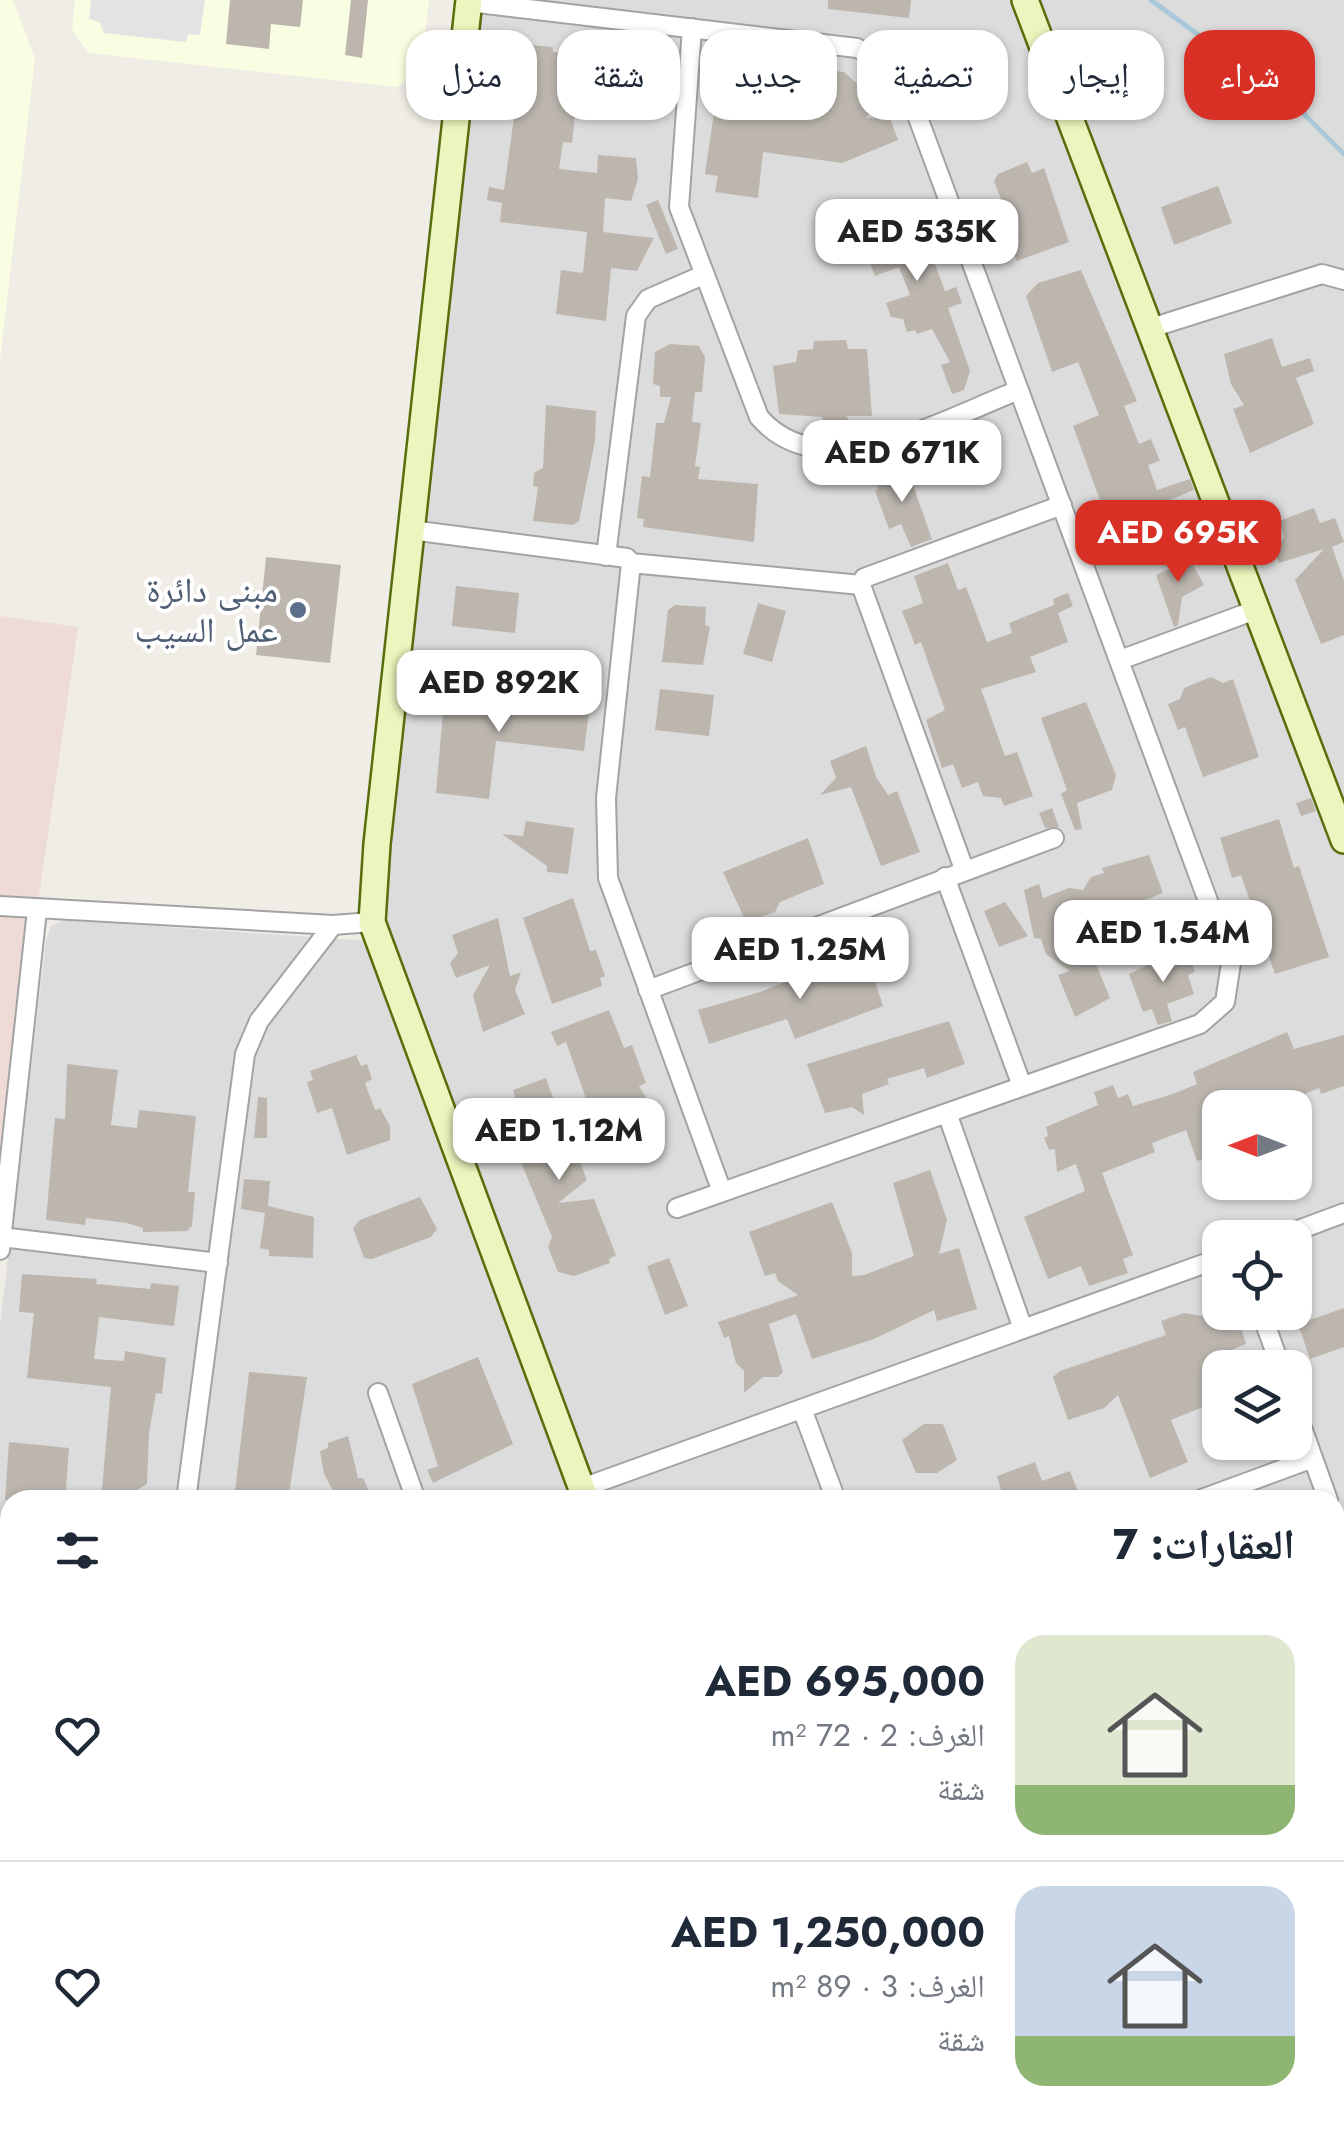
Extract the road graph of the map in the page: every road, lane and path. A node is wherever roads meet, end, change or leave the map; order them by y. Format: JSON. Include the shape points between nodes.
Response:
{"nodes":[{"id":1,"x":1025,"y":0,"type":"edge"},
{"id":2,"x":469,"y":1,"type":"edge"},
{"id":3,"x":692,"y":28,"type":"junction"},
{"id":4,"x":702,"y":276,"type":"junction"},
{"id":5,"x":1344,"y":280,"type":"edge"},
{"id":6,"x":1150,"y":328,"type":"junction"},
{"id":7,"x":1020,"y":390,"type":"junction"},
{"id":8,"x":1062,"y":504,"type":"junction"},
{"id":9,"x":411,"y":530,"type":"junction"},
{"id":10,"x":606,"y":556,"type":"junction"},
{"id":11,"x":631,"y":563,"type":"junction"},
{"id":12,"x":861,"y":585,"type":"junction"},
{"id":13,"x":1258,"y":609,"type":"junction"},
{"id":14,"x":1120,"y":660,"type":"junction"},
{"id":15,"x":1343,"y":833,"type":"edge"},
{"id":16,"x":1054,"y":838,"type":"dead end"},
{"id":17,"x":964,"y":869,"type":"junction"},
{"id":18,"x":945,"y":876,"type":"junction"},
{"id":19,"x":0,"y":906,"type":"edge"},
{"id":20,"x":37,"y":910,"type":"junction"},
{"id":21,"x":372,"y":922,"type":"junction"},
{"id":22,"x":333,"y":926,"type":"junction"},
{"id":23,"x":648,"y":990,"type":"junction"},
{"id":24,"x":1022,"y":1086,"type":"junction"},
{"id":25,"x":947,"y":1113,"type":"junction"},
{"id":26,"x":722,"y":1192,"type":"junction"},
{"id":27,"x":677,"y":1208,"type":"dead end"},
{"id":28,"x":1344,"y":1213,"type":"edge"},
{"id":29,"x":1312,"y":1225,"type":"edge"},
{"id":30,"x":1,"y":1244,"type":"edge"},
{"id":31,"x":218,"y":1263,"type":"junction"},
{"id":32,"x":1202,"y":1265,"type":"edge"},
{"id":33,"x":1024,"y":1329,"type":"junction"},
{"id":34,"x":378,"y":1393,"type":"dead end"},
{"id":35,"x":802,"y":1409,"type":"junction"},
{"id":36,"x":1313,"y":1458,"type":"joint"},
{"id":37,"x":187,"y":1490,"type":"edge"},
{"id":38,"x":412,"y":1490,"type":"edge"},
{"id":39,"x":583,"y":1490,"type":"edge"},
{"id":40,"x":594,"y":1490,"type":"edge"},
{"id":41,"x":832,"y":1490,"type":"edge"},
{"id":42,"x":1226,"y":1490,"type":"edge"},
{"id":43,"x":1324,"y":1490,"type":"edge"}],
"edges":[{"from":1,"to":6,"type":"street"},
{"from":2,"to":3,"type":"street"},
{"from":2,"to":9,"type":"street"},
{"from":3,"to":4,"type":"street","via":[[677,194]]},
{"from":3,"to":7,"type":"street","via":[[857,48],[886,62],[907,88]]},
{"from":4,"to":7,"type":"street","via":[[758,417],[800,447],[864,448]]},
{"from":4,"to":10,"type":"street","via":[[648,299],[636,316]]},
{"from":5,"to":6,"type":"street","via":[[1322,274]]},
{"from":6,"to":13,"type":"street"},
{"from":7,"to":8,"type":"street"},
{"from":8,"to":12,"type":"street","via":[[864,578]]},
{"from":8,"to":14,"type":"street"},
{"from":9,"to":10,"type":"street"},
{"from":9,"to":21,"type":"street"},
{"from":10,"to":11,"type":"street"},
{"from":11,"to":12,"type":"street"},
{"from":11,"to":23,"type":"street","via":[[606,798],[608,878]]},
{"from":12,"to":17,"type":"street"},
{"from":13,"to":14,"type":"street"},
{"from":13,"to":15,"type":"street"},
{"from":14,"to":24,"type":"street","via":[[1226,946],[1226,1002],[1200,1024]]},
{"from":16,"to":17,"type":"street"},
{"from":17,"to":18,"type":"street"},
{"from":18,"to":23,"type":"street"},
{"from":18,"to":24,"type":"street"},
{"from":19,"to":20,"type":"street"},
{"from":20,"to":22,"type":"street"},
{"from":20,"to":30,"type":"street"},
{"from":21,"to":22,"type":"street"},
{"from":21,"to":39,"type":"street"},
{"from":22,"to":31,"type":"street","via":[[259,1021],[245,1054]]},
{"from":23,"to":26,"type":"street"},
{"from":24,"to":25,"type":"street"},
{"from":25,"to":26,"type":"street"},
{"from":25,"to":33,"type":"street"},
{"from":26,"to":27,"type":"street"},
{"from":28,"to":29,"type":"street"},
{"from":30,"to":31,"type":"street"},
{"from":31,"to":37,"type":"street"},
{"from":32,"to":33,"type":"street"},
{"from":33,"to":35,"type":"street"},
{"from":34,"to":38,"type":"street"},
{"from":35,"to":40,"type":"street"},
{"from":35,"to":41,"type":"street"},
{"from":36,"to":42,"type":"street"},
{"from":36,"to":43,"type":"street"}]}
